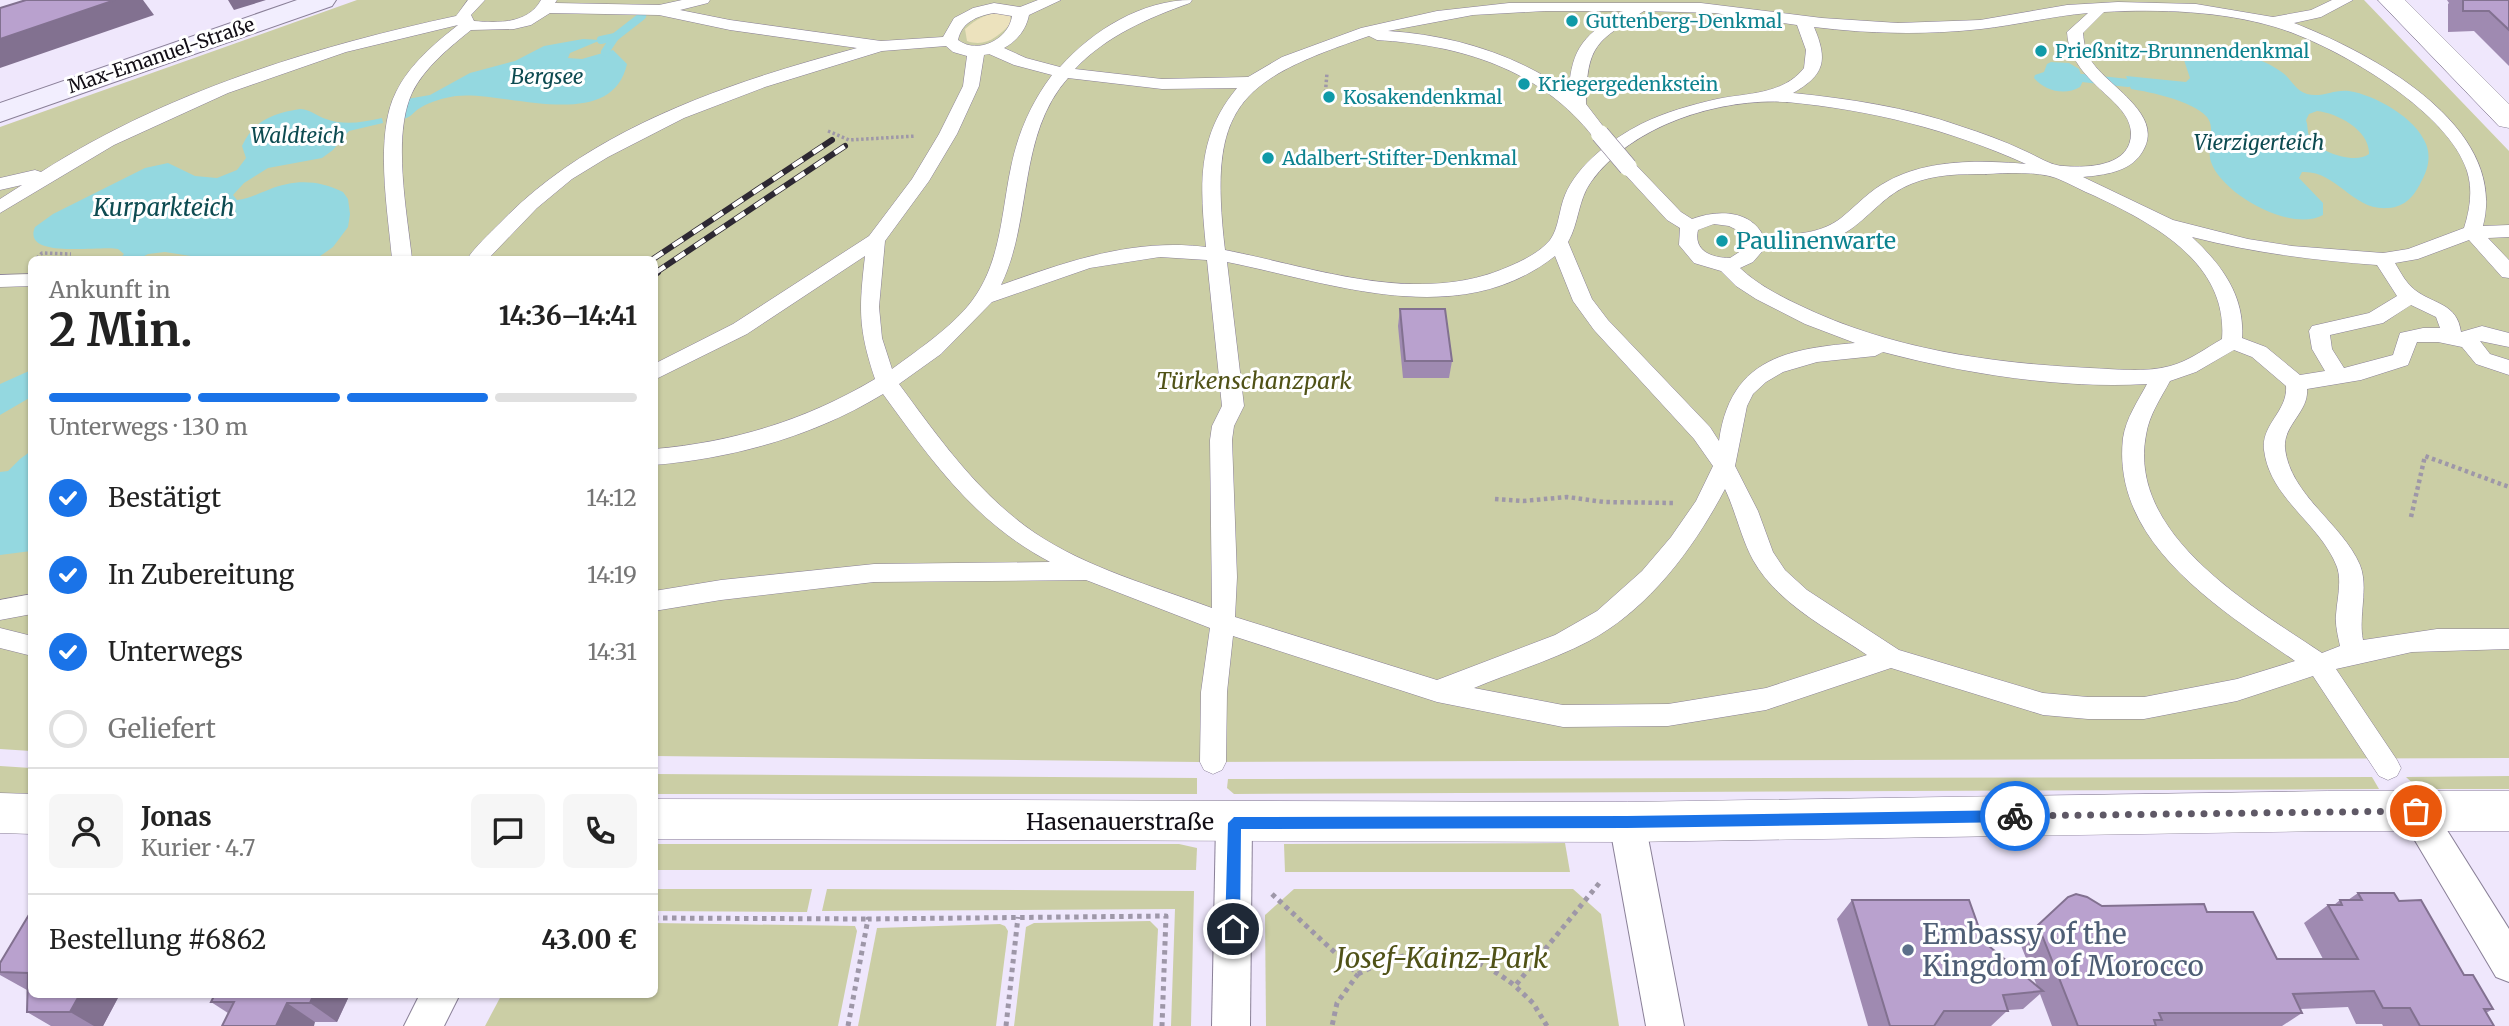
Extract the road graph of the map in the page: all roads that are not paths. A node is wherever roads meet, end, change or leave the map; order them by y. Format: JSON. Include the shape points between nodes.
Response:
{"nodes":[{"id":1,"x":323,"y":0,"type":"edge"},
{"id":2,"x":477,"y":0,"type":"edge"},
{"id":3,"x":702,"y":0,"type":"edge"},
{"id":4,"x":1053,"y":0,"type":"edge"},
{"id":5,"x":1184,"y":0,"type":"edge"},
{"id":6,"x":2344,"y":0,"type":"edge"},
{"id":7,"x":2391,"y":0,"type":"edge"},
{"id":8,"x":547,"y":4,"type":"edge"},
{"id":9,"x":994,"y":4,"type":"edge"},
{"id":10,"x":1641,"y":6,"type":"junction"},
{"id":11,"x":1433,"y":7,"type":"edge"},
{"id":12,"x":2097,"y":8,"type":"junction"},
{"id":13,"x":659,"y":10,"type":"junction"},
{"id":14,"x":1021,"y":12,"type":"junction"},
{"id":15,"x":1803,"y":21,"type":"junction"},
{"id":16,"x":2275,"y":21,"type":"junction"},
{"id":17,"x":466,"y":22,"type":"junction"},
{"id":18,"x":1353,"y":35,"type":"junction"},
{"id":19,"x":950,"y":41,"type":"junction"},
{"id":20,"x":881,"y":46,"type":"junction"},
{"id":21,"x":983,"y":51,"type":"junction"},
{"id":22,"x":2086,"y":64,"type":"joint"},
{"id":23,"x":1061,"y":72,"type":"junction"},
{"id":24,"x":1251,"y":82,"type":"junction"},
{"id":25,"x":2111,"y":92,"type":"joint"},
{"id":26,"x":1770,"y":97,"type":"junction"},
{"id":27,"x":1577,"y":106,"type":"junction"},
{"id":28,"x":0,"y":113,"type":"edge"},
{"id":29,"x":2509,"y":120,"type":"edge"},
{"id":30,"x":397,"y":124,"type":"joint"},
{"id":31,"x":1600,"y":134,"type":"joint"},
{"id":32,"x":1628,"y":167,"type":"joint"},
{"id":33,"x":52,"y":172,"type":"junction"},
{"id":34,"x":2061,"y":174,"type":"junction"},
{"id":35,"x":0,"y":184,"type":"edge"},
{"id":36,"x":0,"y":207,"type":"edge"},
{"id":37,"x":2167,"y":225,"type":"junction"},
{"id":38,"x":1690,"y":226,"type":"junction"},
{"id":39,"x":2509,"y":231,"type":"edge"},
{"id":40,"x":2472,"y":232,"type":"junction"},
{"id":41,"x":876,"y":240,"type":"junction"},
{"id":42,"x":1757,"y":241,"type":"junction"},
{"id":43,"x":1559,"y":243,"type":"junction"},
{"id":44,"x":1216,"y":255,"type":"junction"},
{"id":45,"x":402,"y":256,"type":"edge"},
{"id":46,"x":480,"y":256,"type":"edge"},
{"id":47,"x":2384,"y":259,"type":"junction"},
{"id":48,"x":1727,"y":264,"type":"junction"},
{"id":49,"x":2509,"y":272,"type":"edge"},
{"id":50,"x":28,"y":280,"type":"edge"},
{"id":51,"x":0,"y":281,"type":"edge"},
{"id":52,"x":2409,"y":296,"type":"junction"},
{"id":53,"x":986,"y":297,"type":"junction"},
{"id":54,"x":2460,"y":339,"type":"junction"},
{"id":55,"x":2509,"y":340,"type":"edge"},
{"id":56,"x":2232,"y":342,"type":"junction"},
{"id":57,"x":1889,"y":348,"type":"junction"},
{"id":58,"x":2509,"y":368,"type":"edge"},
{"id":59,"x":658,"y":371,"type":"edge"},
{"id":60,"x":2162,"y":375,"type":"junction"},
{"id":61,"x":2338,"y":376,"type":"junction"},
{"id":62,"x":2296,"y":383,"type":"junction"},
{"id":63,"x":887,"y":384,"type":"junction"},
{"id":64,"x":658,"y":456,"type":"edge"},
{"id":65,"x":1724,"y":466,"type":"junction"},
{"id":66,"x":1088,"y":571,"type":"junction"},
{"id":67,"x":658,"y":600,"type":"edge"},
{"id":68,"x":28,"y":605,"type":"edge"},
{"id":69,"x":0,"y":610,"type":"edge"},
{"id":70,"x":1223,"y":623,"type":"junction"},
{"id":71,"x":0,"y":638,"type":"edge"},
{"id":72,"x":2509,"y":639,"type":"edge"},
{"id":73,"x":28,"y":645,"type":"edge"},
{"id":74,"x":2353,"y":651,"type":"junction"},
{"id":75,"x":1891,"y":657,"type":"junction"},
{"id":76,"x":2319,"y":664,"type":"junction"},
{"id":77,"x":1437,"y":691,"type":"junction"},
{"id":78,"x":1213,"y":762,"type":"dead end"},
{"id":79,"x":2388,"y":768,"type":"dead end"},
{"id":80,"x":2416,"y":811,"type":"junction"},
{"id":81,"x":2509,"y":811,"type":"edge"},
{"id":82,"x":0,"y":813,"type":"edge"},
{"id":83,"x":28,"y":814,"type":"edge"},
{"id":84,"x":658,"y":819,"type":"edge"},
{"id":85,"x":1627,"y":822,"type":"junction"},
{"id":86,"x":1234,"y":823,"type":"junction"},
{"id":87,"x":2509,"y":964,"type":"edge"},
{"id":88,"x":439,"y":998,"type":"edge"},
{"id":89,"x":423,"y":1026,"type":"edge"},
{"id":90,"x":1231,"y":1026,"type":"edge"},
{"id":91,"x":1665,"y":1026,"type":"edge"}],
"edges":[{"from":1,"to":28,"type":"main road","name":"Max-Emanuel-Straße"},
{"from":2,"to":17,"type":"street","via":[[467,9]]},
{"from":3,"to":13,"type":"street"},
{"from":4,"to":14,"type":"street"},
{"from":5,"to":23,"type":"street","via":[[1114,28]]},
{"from":6,"to":16,"type":"street","via":[[2315,14]]},
{"from":7,"to":29,"type":"street"},
{"from":8,"to":13,"type":"street"},
{"from":8,"to":17,"type":"street","via":[[516,24],[499,27]]},
{"from":9,"to":14,"type":"street"},
{"from":9,"to":19,"type":"street","via":[[963,18],[952,30]]},
{"from":10,"to":11,"type":"street"},
{"from":10,"to":15,"type":"street","via":[[1730,10]]},
{"from":10,"to":27,"type":"street","via":[[1587,44],[1580,58]]},
{"from":11,"to":18,"type":"street"},
{"from":12,"to":15,"type":"street","via":[[1951,27]]},
{"from":12,"to":16,"type":"street","via":[[2152,8]]},
{"from":12,"to":22,"type":"street","via":[[2075,32],[2074,40]]},
{"from":13,"to":20,"type":"street"},
{"from":14,"to":21,"type":"street","via":[[1016,28]]},
{"from":15,"to":26,"type":"street","via":[[1814,43],[1816,61],[1792,87]]},
{"from":16,"to":40,"type":"street","via":[[2380,71],[2450,128],[2474,164],[2481,187],[2481,209]]},
{"from":17,"to":30,"type":"street","via":[[400,101]]},
{"from":17,"to":33,"type":"street","via":[[397,32],[264,72],[205,95]]},
{"from":18,"to":24,"type":"street","via":[[1306,52]]},
{"from":18,"to":27,"type":"street","via":[[1417,38],[1484,53],[1524,71]]},
{"from":19,"to":20,"type":"street"},
{"from":19,"to":21,"type":"street","via":[[964,51]]},
{"from":20,"to":46,"type":"street","via":[[776,76],[610,149],[539,196]]},
{"from":21,"to":23,"type":"street"},
{"from":21,"to":41,"type":"street","via":[[948,134]]},
{"from":22,"to":25,"type":"street"},
{"from":23,"to":24,"type":"street","via":[[1146,84]]},
{"from":23,"to":53,"type":"street","via":[[1041,101],[1028,136],[1002,261]]},
{"from":24,"to":44,"type":"street","via":[[1228,113],[1214,150]]},
{"from":25,"to":34,"type":"street","via":[[2136,118],[2138,149],[2112,167]]},
{"from":26,"to":34,"type":"street","via":[[1876,107],[1923,118],[1979,136]]},
{"from":26,"to":43,"type":"street","via":[[1681,114],[1629,138],[1606,156],[1576,191]]},
{"from":27,"to":31,"type":"street"},
{"from":30,"to":45,"type":"street","via":[[394,157]]},
{"from":31,"to":32,"type":"street","bridge":true},
{"from":32,"to":38,"type":"street","via":[[1674,216]]},
{"from":33,"to":35,"type":"street"},
{"from":33,"to":36,"type":"street"},
{"from":34,"to":37,"type":"street"},
{"from":34,"to":42,"type":"street","via":[[2004,168],[1931,171],[1896,183],[1840,228],[1784,241]]},
{"from":37,"to":47,"type":"street","via":[[2292,252]]},
{"from":37,"to":56,"type":"street","via":[[2220,278],[2232,303]]},
{"from":38,"to":42,"type":"street","via":[[1728,218],[1742,224]]},
{"from":38,"to":48,"type":"street","via":[[1686,235],[1696,256]]},
{"from":39,"to":40,"type":"street"},
{"from":40,"to":47,"type":"street","via":[[2411,255]]},
{"from":40,"to":49,"type":"street"},
{"from":41,"to":59,"type":"street","via":[[740,330]]},
{"from":41,"to":63,"type":"street","via":[[869,307],[872,338]]},
{"from":42,"to":48,"type":"street","via":[[1749,256]]},
{"from":43,"to":44,"type":"street","via":[[1494,280],[1439,291],[1365,287]]},
{"from":43,"to":65,"type":"street","via":[[1583,301],[1630,359],[1702,433]]},
{"from":44,"to":53,"type":"street","via":[[1150,250],[1115,254]]},
{"from":44,"to":70,"type":"street","via":[[1233,407],[1221,440]]},
{"from":47,"to":52,"type":"street"},
{"from":48,"to":57,"type":"street","via":[[1737,278],[1794,311]]},
{"from":50,"to":51,"type":"street"},
{"from":52,"to":54,"type":"street","via":[[2445,314]]},
{"from":52,"to":61,"type":"street","via":[[2365,323],[2319,331],[2322,349]]},
{"from":53,"to":63,"type":"street","via":[[947,338]]},
{"from":54,"to":55,"type":"street","via":[[2482,333]]},
{"from":54,"to":58,"type":"street","via":[[2483,359]]},
{"from":54,"to":61,"type":"street","via":[[2420,334],[2407,338],[2401,360]]},
{"from":56,"to":60,"type":"street","via":[[2189,367]]},
{"from":56,"to":62,"type":"street","via":[[2259,352]]},
{"from":57,"to":60,"type":"street","via":[[1981,366],[2058,374]]},
{"from":57,"to":65,"type":"street","via":[[1818,353],[1757,379],[1735,407]]},
{"from":60,"to":76,"type":"street","via":[[2134,438],[2136,483],[2147,511],[2160,534],[2204,582]]},
{"from":61,"to":62,"type":"street"},
{"from":62,"to":74,"type":"street","via":[[2297,399],[2278,425],[2274,447],[2278,468],[2332,536],[2352,575],[2348,620]]},
{"from":63,"to":64,"type":"street","via":[[828,414],[768,436]]},
{"from":63,"to":66,"type":"street","via":[[983,504],[1028,540]]},
{"from":65,"to":75,"type":"street","via":[[1762,555],[1777,577],[1799,597]]},
{"from":65,"to":77,"type":"street","via":[[1688,530],[1619,608],[1580,636]]},
{"from":66,"to":67,"type":"street","via":[[874,573]]},
{"from":66,"to":70,"type":"street"},
{"from":68,"to":69,"type":"street"},
{"from":70,"to":77,"type":"street"},
{"from":70,"to":78,"type":"street","via":[[1214,692]]},
{"from":71,"to":73,"type":"street"},
{"from":72,"to":74,"type":"street","via":[[2448,640]]},
{"from":74,"to":76,"type":"street"},
{"from":75,"to":76,"type":"street","via":[[2043,704],[2088,708],[2144,708],[2237,690]]},
{"from":75,"to":77,"type":"street","via":[[1766,699],[1668,715],[1563,716]]},
{"from":76,"to":79,"type":"street"},
{"from":80,"to":81,"type":"street","name":"Hasenauerstraße"},
{"from":80,"to":85,"type":"street","name":"Hasenauerstraße"},
{"from":80,"to":87,"type":"street"},
{"from":82,"to":83,"type":"street"},
{"from":84,"to":86,"type":"street","name":"Hasenauerstraße"},
{"from":85,"to":86,"type":"street","name":"Hasenauerstraße"},
{"from":85,"to":91,"type":"street"},
{"from":86,"to":90,"type":"street"},
{"from":88,"to":89,"type":"street"}]}
